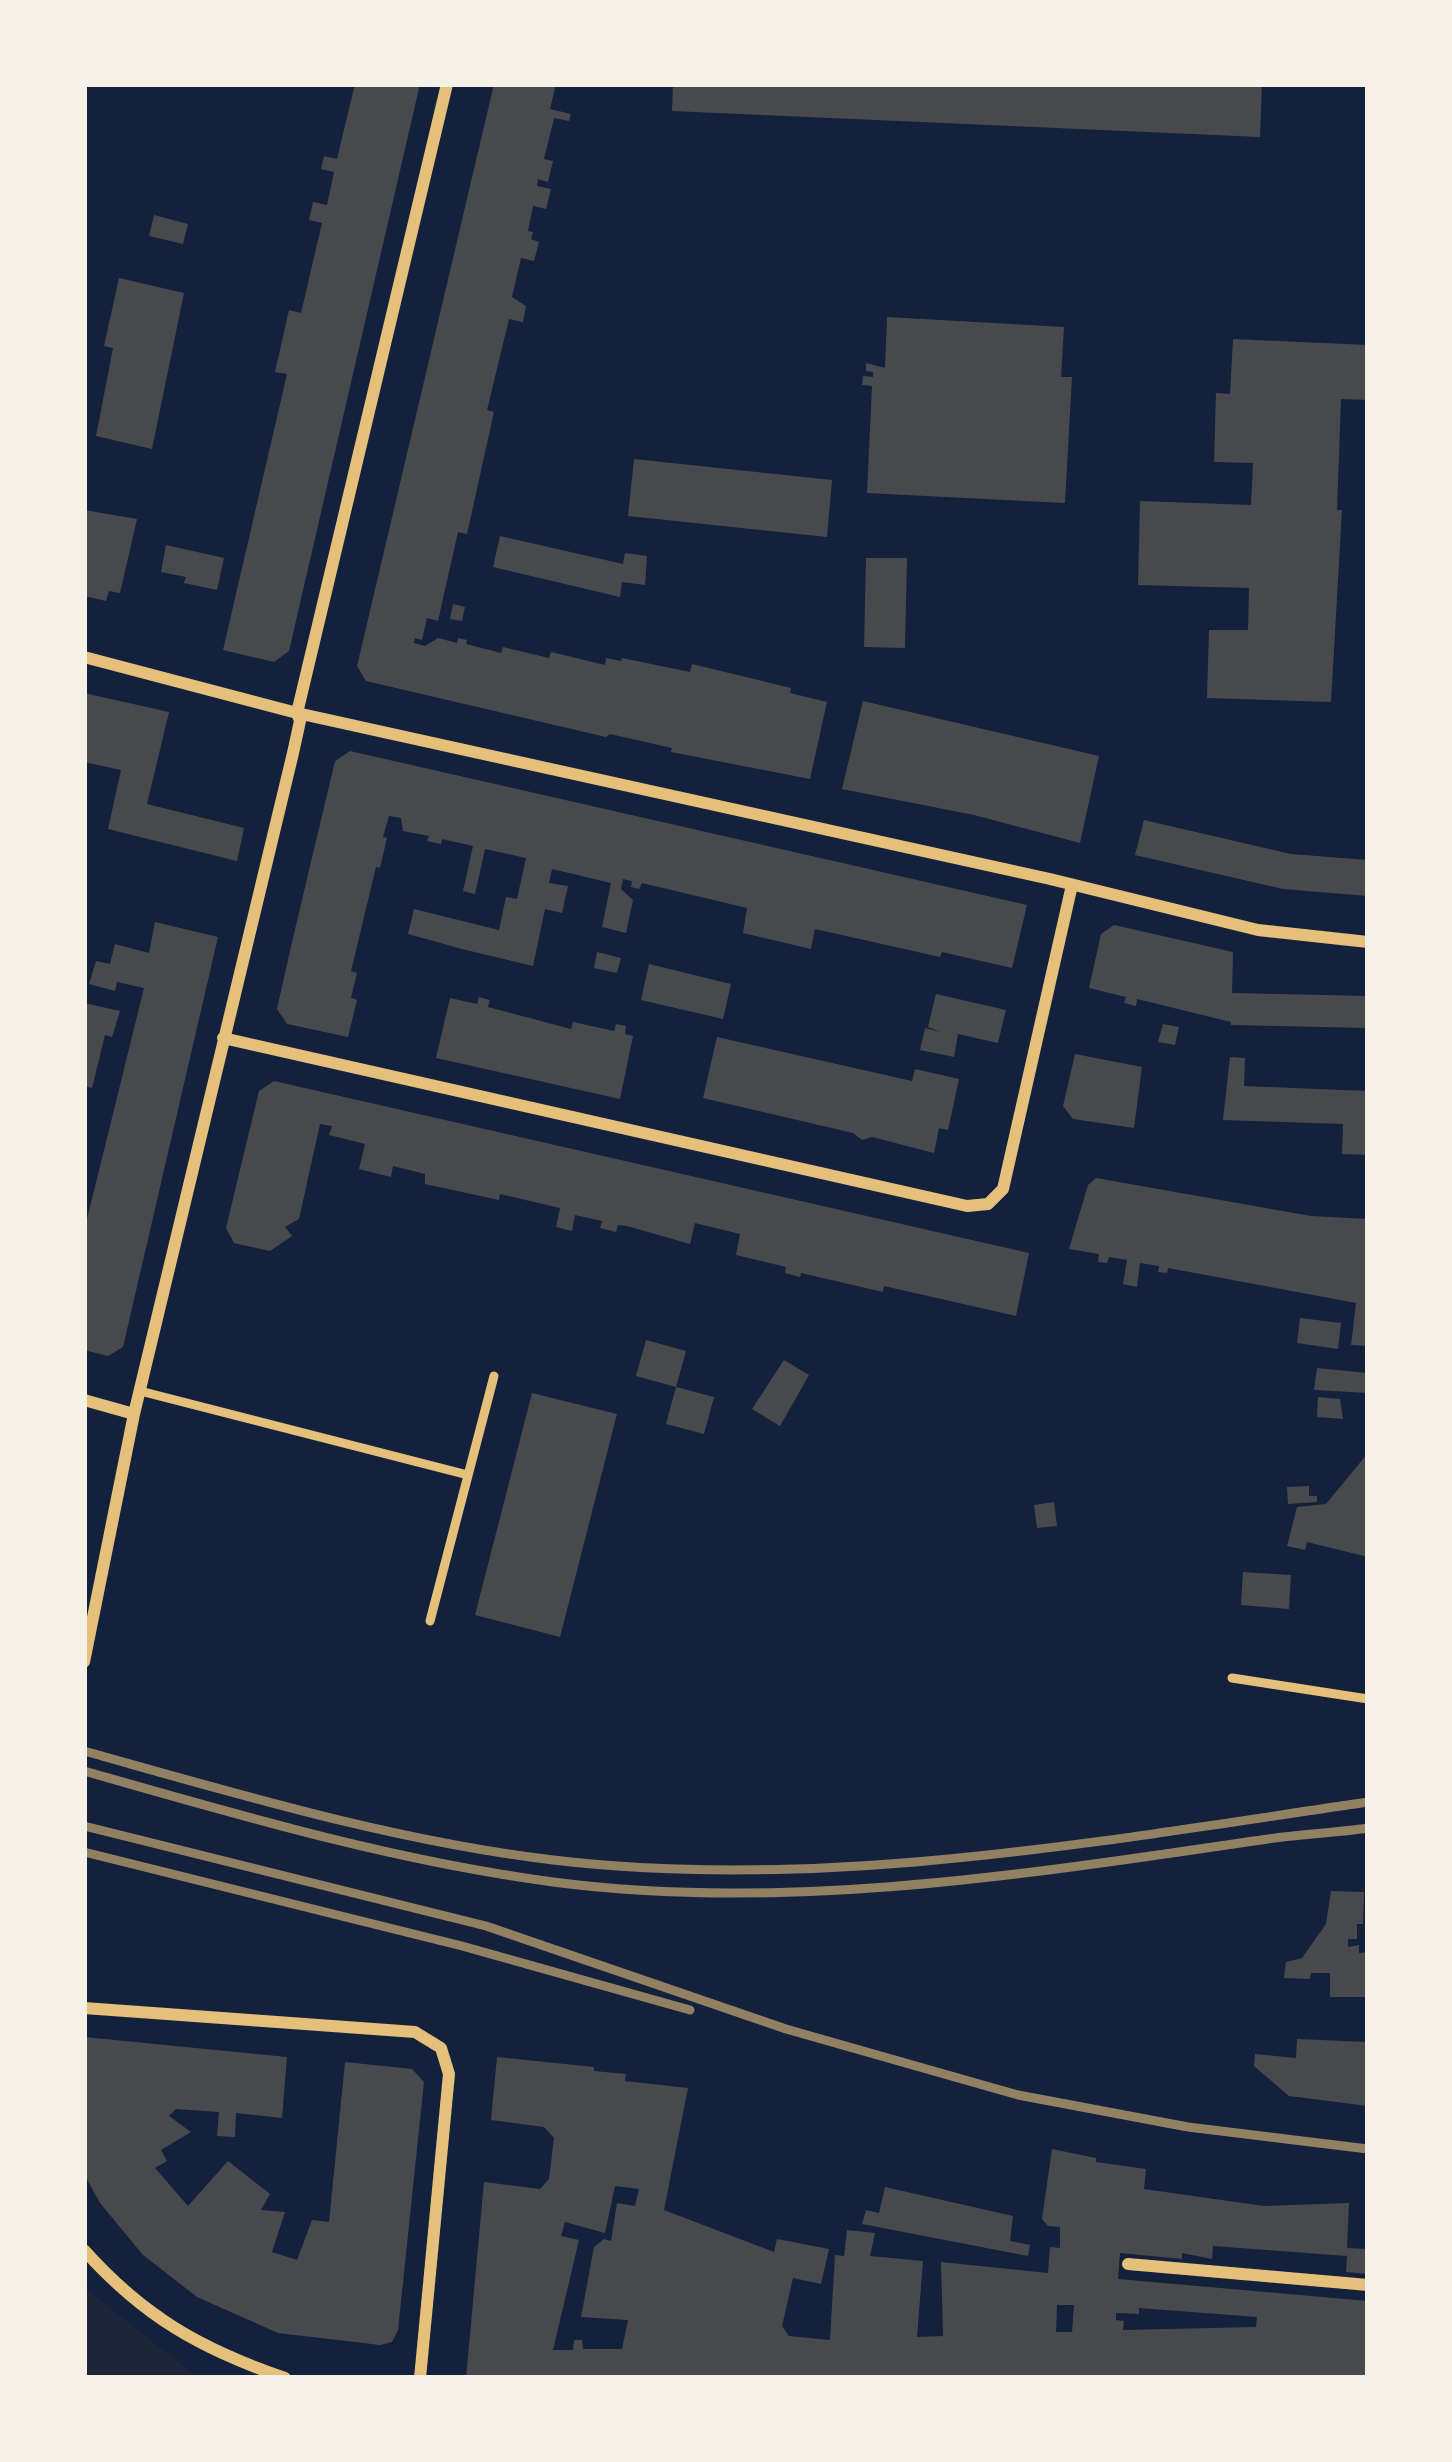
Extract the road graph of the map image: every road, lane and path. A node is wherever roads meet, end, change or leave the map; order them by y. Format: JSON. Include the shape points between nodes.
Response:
{"nodes":[{"id":1,"x":447,"y":84,"type":"edge"},
{"id":2,"x":84,"y":657,"type":"edge"},
{"id":3,"x":297,"y":713,"type":"junction"},
{"id":4,"x":1072,"y":885,"type":"junction"},
{"id":5,"x":1368,"y":942,"type":"edge"},
{"id":6,"x":223,"y":1038,"type":"junction"},
{"id":7,"x":494,"y":1376,"type":"dead end"},
{"id":8,"x":140,"y":1390,"type":"junction"},
{"id":9,"x":84,"y":1400,"type":"edge"},
{"id":10,"x":134,"y":1414,"type":"junction"},
{"id":11,"x":468,"y":1475,"type":"junction"},
{"id":12,"x":430,"y":1621,"type":"dead end"},
{"id":13,"x":84,"y":1662,"type":"edge"},
{"id":14,"x":1232,"y":1678,"type":"dead end"},
{"id":15,"x":1368,"y":1699,"type":"edge"},
{"id":16,"x":84,"y":2008,"type":"edge"},
{"id":17,"x":84,"y":2250,"type":"edge"},
{"id":18,"x":1128,"y":2264,"type":"dead end"},
{"id":19,"x":1368,"y":2285,"type":"edge"},
{"id":20,"x":285,"y":2378,"type":"edge"},
{"id":21,"x":420,"y":2378,"type":"edge"}],
"edges":[{"from":1,"to":3,"type":"street"},
{"from":2,"to":3,"type":"street"},
{"from":3,"to":4,"type":"street"},
{"from":3,"to":6,"type":"street"},
{"from":4,"to":5,"type":"street","via":[[1258,930]]},
{"from":4,"to":6,"type":"street","via":[[1003,1189],[988,1204],[967,1206]]},
{"from":6,"to":8,"type":"street"},
{"from":7,"to":11,"type":"lane"},
{"from":8,"to":10,"type":"street"},
{"from":8,"to":11,"type":"lane"},
{"from":9,"to":10,"type":"street"},
{"from":10,"to":13,"type":"street"},
{"from":11,"to":12,"type":"lane"},
{"from":14,"to":15,"type":"lane"},
{"from":16,"to":21,"type":"street","via":[[415,2032],[441,2048],[449,2074]]},
{"from":17,"to":20,"type":"street","via":[[148,2313],[232,2360]]},
{"from":18,"to":19,"type":"street"}]}
